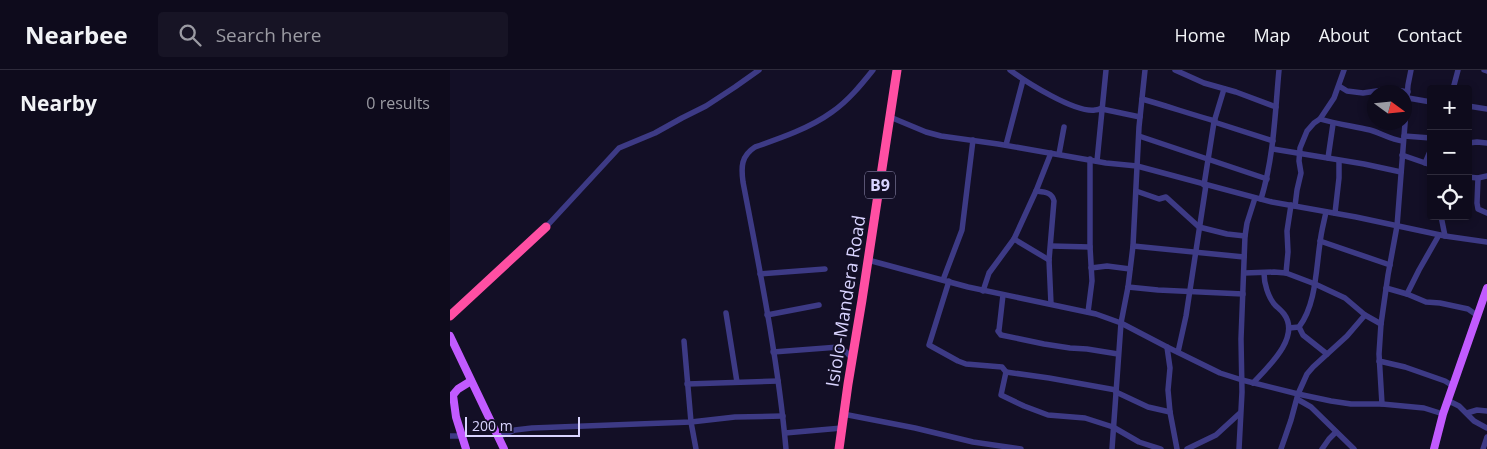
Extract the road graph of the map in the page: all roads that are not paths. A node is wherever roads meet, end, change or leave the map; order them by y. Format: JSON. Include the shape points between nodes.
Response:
{"nodes":[{"id":1,"x":759,"y":70,"type":"edge"},
{"id":2,"x":873,"y":70,"type":"edge"},
{"id":3,"x":897,"y":70,"type":"edge"},
{"id":4,"x":1010,"y":70,"type":"edge"},
{"id":5,"x":1106,"y":70,"type":"edge"},
{"id":6,"x":1145,"y":70,"type":"edge"},
{"id":7,"x":1175,"y":70,"type":"edge"},
{"id":8,"x":1280,"y":70,"type":"edge"},
{"id":9,"x":1344,"y":70,"type":"edge"},
{"id":10,"x":1411,"y":70,"type":"edge"},
{"id":11,"x":1458,"y":70,"type":"edge"},
{"id":12,"x":1023,"y":80,"type":"junction"},
{"id":13,"x":1409,"y":85,"type":"edge"},
{"id":14,"x":1454,"y":85,"type":"edge"},
{"id":15,"x":1339,"y":86,"type":"junction"},
{"id":16,"x":1224,"y":89,"type":"junction"},
{"id":17,"x":1367,"y":92,"type":"edge"},
{"id":18,"x":1412,"y":96,"type":"edge"},
{"id":19,"x":1142,"y":99,"type":"junction"},
{"id":20,"x":1427,"y":101,"type":"edge"},
{"id":21,"x":1276,"y":107,"type":"junction"},
{"id":22,"x":1472,"y":107,"type":"edge"},
{"id":23,"x":1102,"y":108,"type":"junction"},
{"id":24,"x":1487,"y":109,"type":"edge"},
{"id":25,"x":890,"y":117,"type":"junction"},
{"id":26,"x":1140,"y":117,"type":"junction"},
{"id":27,"x":1320,"y":119,"type":"junction"},
{"id":28,"x":1214,"y":122,"type":"junction"},
{"id":29,"x":1333,"y":124,"type":"junction"},
{"id":30,"x":1064,"y":127,"type":"dead end"},
{"id":31,"x":1405,"y":130,"type":"edge"},
{"id":32,"x":1138,"y":136,"type":"junction"},
{"id":33,"x":1427,"y":138,"type":"edge"},
{"id":34,"x":1404,"y":139,"type":"junction"},
{"id":35,"x":973,"y":140,"type":"junction"},
{"id":36,"x":1273,"y":141,"type":"junction"},
{"id":37,"x":1472,"y":143,"type":"edge"},
{"id":38,"x":1487,"y":144,"type":"edge"},
{"id":39,"x":1006,"y":145,"type":"junction"},
{"id":40,"x":1273,"y":149,"type":"junction"},
{"id":41,"x":1051,"y":153,"type":"junction"},
{"id":42,"x":1059,"y":154,"type":"junction"},
{"id":43,"x":1300,"y":154,"type":"junction"},
{"id":44,"x":1402,"y":155,"type":"junction"},
{"id":45,"x":1208,"y":158,"type":"junction"},
{"id":46,"x":1328,"y":158,"type":"junction"},
{"id":47,"x":1090,"y":159,"type":"junction"},
{"id":48,"x":1097,"y":161,"type":"junction"},
{"id":49,"x":1340,"y":161,"type":"junction"},
{"id":50,"x":1427,"y":164,"type":"edge"},
{"id":51,"x":1137,"y":166,"type":"junction"},
{"id":52,"x":1401,"y":172,"type":"junction"},
{"id":53,"x":1487,"y":176,"type":"edge"},
{"id":54,"x":1472,"y":177,"type":"edge"},
{"id":55,"x":1478,"y":178,"type":"junction"},
{"id":56,"x":1267,"y":179,"type":"junction"},
{"id":57,"x":1205,"y":185,"type":"junction"},
{"id":58,"x":1036,"y":191,"type":"junction"},
{"id":59,"x":1136,"y":191,"type":"junction"},
{"id":60,"x":1258,"y":198,"type":"junction"},
{"id":61,"x":1293,"y":206,"type":"junction"},
{"id":62,"x":1326,"y":212,"type":"junction"},
{"id":63,"x":1335,"y":213,"type":"junction"},
{"id":64,"x":1487,"y":213,"type":"edge"},
{"id":65,"x":1441,"y":220,"type":"edge"},
{"id":66,"x":1397,"y":226,"type":"junction"},
{"id":67,"x":546,"y":227,"type":"joint"},
{"id":68,"x":1199,"y":227,"type":"junction"},
{"id":69,"x":1442,"y":235,"type":"junction"},
{"id":70,"x":1245,"y":236,"type":"junction"},
{"id":71,"x":1014,"y":239,"type":"junction"},
{"id":72,"x":1320,"y":241,"type":"junction"},
{"id":73,"x":1487,"y":242,"type":"edge"},
{"id":74,"x":1051,"y":246,"type":"junction"},
{"id":75,"x":1133,"y":246,"type":"junction"},
{"id":76,"x":1090,"y":247,"type":"junction"},
{"id":77,"x":1196,"y":253,"type":"junction"},
{"id":78,"x":1244,"y":257,"type":"junction"},
{"id":79,"x":868,"y":260,"type":"junction"},
{"id":80,"x":1049,"y":260,"type":"junction"},
{"id":81,"x":1390,"y":265,"type":"junction"},
{"id":82,"x":825,"y":268,"type":"dead end"},
{"id":83,"x":1091,"y":268,"type":"junction"},
{"id":84,"x":1130,"y":270,"type":"junction"},
{"id":85,"x":1264,"y":272,"type":"junction"},
{"id":86,"x":1244,"y":273,"type":"junction"},
{"id":87,"x":1286,"y":273,"type":"junction"},
{"id":88,"x":760,"y":274,"type":"junction"},
{"id":89,"x":946,"y":280,"type":"junction"},
{"id":90,"x":1315,"y":284,"type":"junction"},
{"id":91,"x":1128,"y":287,"type":"junction"},
{"id":92,"x":1386,"y":288,"type":"junction"},
{"id":93,"x":1487,"y":288,"type":"edge"},
{"id":94,"x":982,"y":291,"type":"junction"},
{"id":95,"x":1190,"y":292,"type":"junction"},
{"id":96,"x":1242,"y":294,"type":"junction"},
{"id":97,"x":1408,"y":294,"type":"junction"},
{"id":98,"x":1002,"y":295,"type":"junction"},
{"id":99,"x":1486,"y":299,"type":"edge"},
{"id":100,"x":1051,"y":304,"type":"junction"},
{"id":101,"x":819,"y":305,"type":"dead end"},
{"id":102,"x":1088,"y":312,"type":"junction"},
{"id":103,"x":726,"y":313,"type":"dead end"},
{"id":104,"x":767,"y":315,"type":"junction"},
{"id":105,"x":1365,"y":315,"type":"junction"},
{"id":106,"x":450,"y":316,"type":"edge"},
{"id":107,"x":1478,"y":316,"type":"junction"},
{"id":108,"x":1121,"y":323,"type":"junction"},
{"id":109,"x":1381,"y":324,"type":"junction"},
{"id":110,"x":1299,"y":326,"type":"junction"},
{"id":111,"x":1289,"y":328,"type":"junction"},
{"id":112,"x":450,"y":336,"type":"edge"},
{"id":113,"x":684,"y":341,"type":"dead end"},
{"id":114,"x":1167,"y":347,"type":"junction"},
{"id":115,"x":773,"y":352,"type":"junction"},
{"id":116,"x":1178,"y":352,"type":"junction"},
{"id":117,"x":1118,"y":354,"type":"junction"},
{"id":118,"x":1327,"y":354,"type":"junction"},
{"id":119,"x":852,"y":358,"type":"junction"},
{"id":120,"x":1379,"y":361,"type":"junction"},
{"id":121,"x":1006,"y":372,"type":"junction"},
{"id":122,"x":1242,"y":380,"type":"junction"},
{"id":123,"x":471,"y":381,"type":"junction"},
{"id":124,"x":778,"y":381,"type":"junction"},
{"id":125,"x":737,"y":382,"type":"junction"},
{"id":126,"x":1253,"y":383,"type":"junction"},
{"id":127,"x":687,"y":384,"type":"junction"},
{"id":128,"x":1453,"y":386,"type":"junction"},
{"id":129,"x":1116,"y":391,"type":"junction"},
{"id":130,"x":1298,"y":397,"type":"junction"},
{"id":131,"x":452,"y":398,"type":"edge"},
{"id":132,"x":1382,"y":404,"type":"junction"},
{"id":133,"x":1447,"y":404,"type":"junction"},
{"id":134,"x":1487,"y":410,"type":"edge"},
{"id":135,"x":1170,"y":412,"type":"junction"},
{"id":136,"x":1466,"y":413,"type":"junction"},
{"id":137,"x":843,"y":414,"type":"junction"},
{"id":138,"x":1240,"y":414,"type":"junction"},
{"id":139,"x":1443,"y":414,"type":"junction"},
{"id":140,"x":783,"y":416,"type":"junction"},
{"id":141,"x":691,"y":422,"type":"junction"},
{"id":142,"x":1113,"y":426,"type":"junction"},
{"id":143,"x":842,"y":428,"type":"junction"},
{"id":144,"x":1487,"y":428,"type":"edge"},
{"id":145,"x":1336,"y":432,"type":"junction"},
{"id":146,"x":785,"y":433,"type":"junction"},
{"id":147,"x":450,"y":436,"type":"edge"},
{"id":148,"x":462,"y":436,"type":"junction"},
{"id":149,"x":498,"y":437,"type":"junction"},
{"id":150,"x":1487,"y":437,"type":"edge"},
{"id":151,"x":972,"y":442,"type":"junction"},
{"id":152,"x":466,"y":449,"type":"edge"},
{"id":153,"x":504,"y":449,"type":"edge"},
{"id":154,"x":696,"y":449,"type":"edge"},
{"id":155,"x":786,"y":449,"type":"edge"},
{"id":156,"x":839,"y":449,"type":"edge"},
{"id":157,"x":970,"y":449,"type":"edge"},
{"id":158,"x":1021,"y":449,"type":"edge"},
{"id":159,"x":1112,"y":449,"type":"edge"},
{"id":160,"x":1161,"y":449,"type":"edge"},
{"id":161,"x":1177,"y":449,"type":"edge"},
{"id":162,"x":1187,"y":449,"type":"edge"},
{"id":163,"x":1239,"y":449,"type":"edge"},
{"id":164,"x":1281,"y":449,"type":"edge"},
{"id":165,"x":1322,"y":449,"type":"edge"},
{"id":166,"x":1354,"y":449,"type":"edge"},
{"id":167,"x":1434,"y":449,"type":"edge"},
{"id":168,"x":1483,"y":449,"type":"edge"}],
"edges":[{"from":1,"to":67,"type":"street","via":[[706,106],[655,134],[619,148]]},
{"from":2,"to":88,"type":"street","via":[[833,111],[755,147],[744,157],[741,168]]},
{"from":3,"to":25,"type":"highway","name":"Isiolo-Mandera Road","number":"B9"},
{"from":4,"to":12,"type":"street"},
{"from":5,"to":23,"type":"street"},
{"from":6,"to":19,"type":"street"},
{"from":7,"to":16,"type":"street"},
{"from":8,"to":21,"type":"street"},
{"from":9,"to":15,"type":"street"},
{"from":10,"to":13,"type":"street"},
{"from":11,"to":14,"type":"street"},
{"from":12,"to":23,"type":"street","via":[[1077,107],[1094,111]]},
{"from":12,"to":39,"type":"street"},
{"from":15,"to":17,"type":"street","via":[[1347,91]]},
{"from":15,"to":27,"type":"street"},
{"from":16,"to":21,"type":"street"},
{"from":16,"to":28,"type":"street"},
{"from":18,"to":20,"type":"street"},
{"from":19,"to":26,"type":"street"},
{"from":19,"to":28,"type":"street"},
{"from":21,"to":36,"type":"street"},
{"from":22,"to":24,"type":"street"},
{"from":23,"to":26,"type":"street"},
{"from":23,"to":48,"type":"street"},
{"from":25,"to":35,"type":"street","via":[[933,135]]},
{"from":25,"to":79,"type":"highway","name":"Isiolo-Mandera Road","number":"B9"},
{"from":26,"to":32,"type":"street"},
{"from":27,"to":29,"type":"street"},
{"from":27,"to":43,"type":"street","via":[[1307,131]]},
{"from":28,"to":36,"type":"street"},
{"from":28,"to":45,"type":"street"},
{"from":29,"to":34,"type":"street","via":[[1364,129],[1393,140]]},
{"from":29,"to":46,"type":"street"},
{"from":30,"to":42,"type":"street"},
{"from":31,"to":34,"type":"street"},
{"from":32,"to":45,"type":"street"},
{"from":32,"to":51,"type":"street"},
{"from":33,"to":34,"type":"street"},
{"from":34,"to":44,"type":"street"},
{"from":35,"to":39,"type":"street"},
{"from":35,"to":89,"type":"street","via":[[962,230]]},
{"from":36,"to":40,"type":"street"},
{"from":37,"to":38,"type":"street"},
{"from":39,"to":41,"type":"street"},
{"from":40,"to":43,"type":"street"},
{"from":40,"to":56,"type":"street"},
{"from":41,"to":42,"type":"street"},
{"from":41,"to":58,"type":"street"},
{"from":42,"to":47,"type":"street"},
{"from":43,"to":46,"type":"street"},
{"from":43,"to":61,"type":"street","via":[[1301,174]]},
{"from":44,"to":50,"type":"street"},
{"from":44,"to":52,"type":"street"},
{"from":45,"to":56,"type":"street"},
{"from":45,"to":57,"type":"street"},
{"from":46,"to":49,"type":"street"},
{"from":47,"to":48,"type":"street"},
{"from":47,"to":76,"type":"street"},
{"from":48,"to":51,"type":"street"},
{"from":49,"to":52,"type":"street"},
{"from":49,"to":63,"type":"street"},
{"from":51,"to":57,"type":"street"},
{"from":51,"to":59,"type":"street"},
{"from":52,"to":66,"type":"street"},
{"from":53,"to":55,"type":"street"},
{"from":54,"to":55,"type":"street"},
{"from":55,"to":64,"type":"street","via":[[1478,209]]},
{"from":56,"to":60,"type":"street"},
{"from":57,"to":60,"type":"street"},
{"from":57,"to":68,"type":"street"},
{"from":58,"to":71,"type":"street"},
{"from":58,"to":74,"type":"street","via":[[1049,193],[1054,198]]},
{"from":59,"to":68,"type":"street","via":[[1166,197]]},
{"from":59,"to":75,"type":"street"},
{"from":60,"to":61,"type":"street"},
{"from":60,"to":70,"type":"street"},
{"from":61,"to":62,"type":"street"},
{"from":61,"to":87,"type":"street","via":[[1287,230]]},
{"from":62,"to":63,"type":"street"},
{"from":62,"to":72,"type":"street"},
{"from":63,"to":66,"type":"street"},
{"from":65,"to":69,"type":"street"},
{"from":66,"to":69,"type":"street"},
{"from":66,"to":81,"type":"street"},
{"from":67,"to":106,"type":"highway"},
{"from":68,"to":70,"type":"street"},
{"from":68,"to":77,"type":"street"},
{"from":69,"to":73,"type":"street"},
{"from":69,"to":97,"type":"street"},
{"from":70,"to":78,"type":"street"},
{"from":71,"to":80,"type":"street"},
{"from":71,"to":94,"type":"street","via":[[989,272]]},
{"from":72,"to":81,"type":"street"},
{"from":72,"to":90,"type":"street"},
{"from":74,"to":76,"type":"street"},
{"from":74,"to":80,"type":"street"},
{"from":75,"to":77,"type":"street"},
{"from":75,"to":84,"type":"street"},
{"from":76,"to":83,"type":"street"},
{"from":77,"to":78,"type":"street"},
{"from":77,"to":95,"type":"street"},
{"from":78,"to":86,"type":"street"},
{"from":79,"to":89,"type":"street"},
{"from":79,"to":119,"type":"highway","name":"Isiolo-Mandera Road","number":"B9"},
{"from":80,"to":100,"type":"street"},
{"from":81,"to":92,"type":"street"},
{"from":82,"to":88,"type":"street"},
{"from":83,"to":84,"type":"street","via":[[1107,266]]},
{"from":83,"to":102,"type":"street"},
{"from":84,"to":91,"type":"street"},
{"from":85,"to":86,"type":"street"},
{"from":85,"to":87,"type":"street"},
{"from":85,"to":111,"type":"street","via":[[1270,297],[1285,315]]},
{"from":86,"to":96,"type":"street"},
{"from":87,"to":90,"type":"street"},
{"from":88,"to":104,"type":"street"},
{"from":89,"to":94,"type":"street"},
{"from":89,"to":121,"type":"street","via":[[929,345],[958,361],[1002,367]]},
{"from":90,"to":105,"type":"street","via":[[1345,298]]},
{"from":90,"to":110,"type":"street","via":[[1307,313]]},
{"from":91,"to":95,"type":"street"},
{"from":91,"to":108,"type":"street"},
{"from":92,"to":97,"type":"street"},
{"from":92,"to":109,"type":"street"},
{"from":93,"to":99,"type":"main road"},
{"from":94,"to":98,"type":"street"},
{"from":95,"to":96,"type":"street"},
{"from":95,"to":116,"type":"street"},
{"from":96,"to":122,"type":"street"},
{"from":97,"to":107,"type":"street","via":[[1426,302],[1468,309]]},
{"from":98,"to":100,"type":"street"},
{"from":98,"to":117,"type":"street","via":[[998,331],[1001,335]]},
{"from":99,"to":107,"type":"main road"},
{"from":100,"to":102,"type":"street"},
{"from":101,"to":104,"type":"street"},
{"from":102,"to":108,"type":"street"},
{"from":103,"to":125,"type":"street"},
{"from":104,"to":115,"type":"street"},
{"from":105,"to":109,"type":"street"},
{"from":105,"to":118,"type":"street"},
{"from":107,"to":128,"type":"main road"},
{"from":108,"to":114,"type":"street"},
{"from":108,"to":117,"type":"street"},
{"from":109,"to":120,"type":"street"},
{"from":110,"to":111,"type":"street"},
{"from":110,"to":118,"type":"street"},
{"from":111,"to":126,"type":"street","via":[[1285,344]]},
{"from":112,"to":123,"type":"main road"},
{"from":113,"to":127,"type":"street"},
{"from":114,"to":116,"type":"street"},
{"from":114,"to":135,"type":"street"},
{"from":115,"to":119,"type":"street","via":[[839,347]]},
{"from":115,"to":124,"type":"street"},
{"from":116,"to":122,"type":"street"},
{"from":117,"to":129,"type":"street"},
{"from":118,"to":130,"type":"street","via":[[1307,374]]},
{"from":119,"to":137,"type":"highway","name":"Isiolo-Mandera Road","number":"B9"},
{"from":120,"to":128,"type":"street","via":[[1405,367]]},
{"from":120,"to":132,"type":"street"},
{"from":121,"to":129,"type":"street"},
{"from":121,"to":142,"type":"street","via":[[1002,396],[1048,415],[1085,418]]},
{"from":122,"to":126,"type":"street"},
{"from":122,"to":138,"type":"street"},
{"from":123,"to":131,"type":"main road","via":[[458,389]]},
{"from":123,"to":149,"type":"main road"},
{"from":124,"to":125,"type":"street"},
{"from":124,"to":140,"type":"street"},
{"from":125,"to":127,"type":"street"},
{"from":126,"to":130,"type":"street"},
{"from":127,"to":141,"type":"street"},
{"from":128,"to":133,"type":"main road"},
{"from":129,"to":135,"type":"street","via":[[1148,407]]},
{"from":129,"to":142,"type":"street"},
{"from":130,"to":132,"type":"street","via":[[1351,404]]},
{"from":130,"to":145,"type":"street"},
{"from":130,"to":164,"type":"street"},
{"from":131,"to":148,"type":"main road"},
{"from":132,"to":139,"type":"street","via":[[1424,408]]},
{"from":133,"to":136,"type":"street","via":[[1456,404]]},
{"from":133,"to":139,"type":"main road"},
{"from":134,"to":136,"type":"street"},
{"from":135,"to":161,"type":"street"},
{"from":136,"to":144,"type":"street"},
{"from":137,"to":143,"type":"highway","name":"Isiolo-Mandera Road","number":"B9"},
{"from":137,"to":151,"type":"street"},
{"from":138,"to":162,"type":"street","via":[[1216,435]]},
{"from":138,"to":163,"type":"street"},
{"from":139,"to":167,"type":"main road"},
{"from":140,"to":141,"type":"street"},
{"from":140,"to":146,"type":"street"},
{"from":141,"to":149,"type":"street","via":[[532,428]]},
{"from":141,"to":154,"type":"street"},
{"from":142,"to":159,"type":"street"},
{"from":142,"to":160,"type":"street","via":[[1139,442]]},
{"from":143,"to":146,"type":"street"},
{"from":143,"to":156,"type":"highway","name":"Isiolo-Mandera Road","number":"B9"},
{"from":145,"to":165,"type":"street"},
{"from":145,"to":166,"type":"street"},
{"from":146,"to":155,"type":"street"},
{"from":147,"to":148,"type":"street"},
{"from":148,"to":152,"type":"main road"},
{"from":149,"to":153,"type":"main road"},
{"from":150,"to":168,"type":"street"},
{"from":151,"to":157,"type":"street"},
{"from":151,"to":158,"type":"street"}]}
